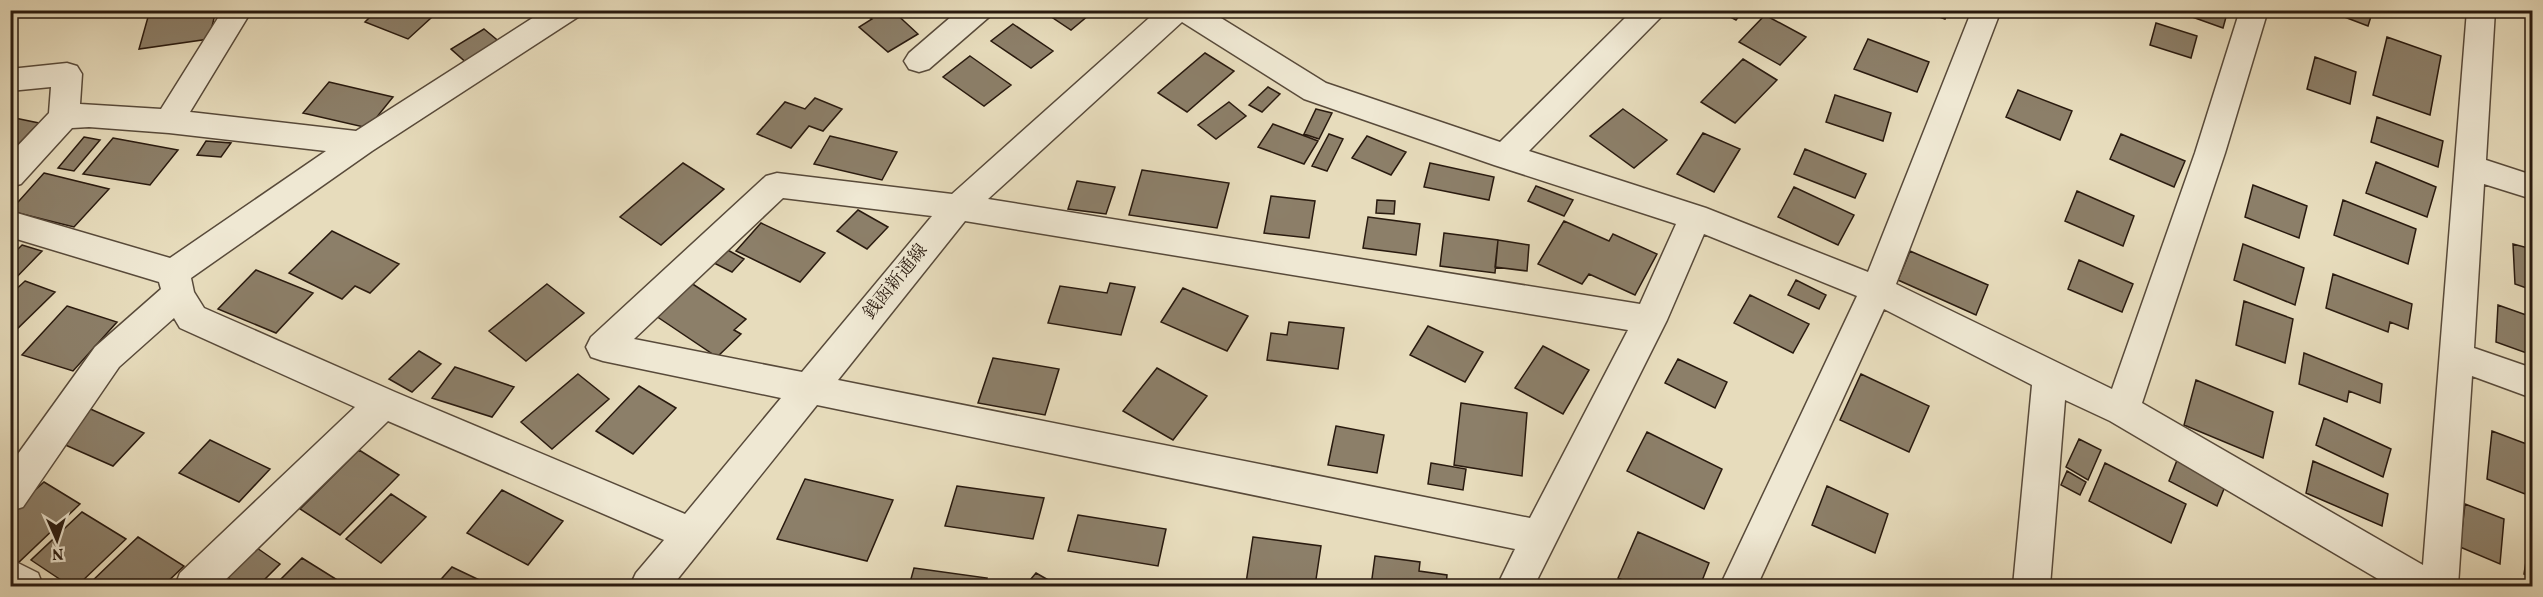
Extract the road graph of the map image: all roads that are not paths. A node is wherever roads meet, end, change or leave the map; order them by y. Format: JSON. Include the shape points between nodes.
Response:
{"nodes":[{"id":1,"x":238,"y":10,"type":"edge"},
{"id":2,"x":979,"y":10,"type":"edge"},
{"id":3,"x":1177,"y":10,"type":"edge"},
{"id":4,"x":1185,"y":10,"type":"edge"},
{"id":5,"x":1651,"y":10,"type":"edge"},
{"id":6,"x":1987,"y":10,"type":"edge"},
{"id":7,"x":2254,"y":10,"type":"edge"},
{"id":8,"x":2481,"y":10,"type":"edge"},
{"id":9,"x":554,"y":14,"type":"edge"},
{"id":10,"x":919,"y":61,"type":"dead end"},
{"id":11,"x":10,"y":80,"type":"edge"},
{"id":12,"x":64,"y":117,"type":"junction"},
{"id":13,"x":169,"y":121,"type":"junction"},
{"id":14,"x":361,"y":143,"type":"junction"},
{"id":15,"x":1505,"y":156,"type":"junction"},
{"id":16,"x":2470,"y":166,"type":"junction"},
{"id":17,"x":10,"y":175,"type":"edge"},
{"id":18,"x":2532,"y":187,"type":"edge"},
{"id":19,"x":957,"y":207,"type":"junction"},
{"id":20,"x":1695,"y":217,"type":"junction"},
{"id":21,"x":10,"y":224,"type":"edge"},
{"id":22,"x":176,"y":284,"type":"junction"},
{"id":23,"x":1877,"y":290,"type":"junction"},
{"id":24,"x":1650,"y":320,"type":"junction"},
{"id":25,"x":2456,"y":356,"type":"junction"},
{"id":26,"x":2050,"y":377,"type":"junction"},
{"id":27,"x":2532,"y":383,"type":"edge"},
{"id":28,"x":808,"y":388,"type":"junction"},
{"id":29,"x":383,"y":403,"type":"junction"},
{"id":30,"x":2122,"y":410,"type":"junction"},
{"id":31,"x":10,"y":495,"type":"edge"},
{"id":32,"x":691,"y":534,"type":"junction"},
{"id":33,"x":1540,"y":537,"type":"junction"},
{"id":34,"x":10,"y":576,"type":"edge"},
{"id":35,"x":25,"y":586,"type":"edge"},
{"id":36,"x":194,"y":586,"type":"edge"},
{"id":37,"x":649,"y":586,"type":"edge"},
{"id":38,"x":1515,"y":586,"type":"edge"},
{"id":39,"x":1738,"y":586,"type":"edge"},
{"id":40,"x":2031,"y":586,"type":"edge"},
{"id":41,"x":2424,"y":586,"type":"edge"},
{"id":42,"x":2440,"y":586,"type":"edge"}],
"edges":[{"from":1,"to":13,"type":"street"},
{"from":2,"to":10,"type":"street"},
{"from":3,"to":19,"type":"street","name":"銭函新通線"},
{"from":4,"to":15,"type":"street","via":[[1315,91]]},
{"from":5,"to":15,"type":"street"},
{"from":6,"to":23,"type":"street"},
{"from":7,"to":30,"type":"street","via":[[2210,153]]},
{"from":8,"to":16,"type":"street"},
{"from":9,"to":14,"type":"street"},
{"from":11,"to":12,"type":"street","via":[[67,74]]},
{"from":12,"to":13,"type":"street"},
{"from":12,"to":17,"type":"street"},
{"from":13,"to":14,"type":"street"},
{"from":14,"to":22,"type":"street"},
{"from":15,"to":20,"type":"street"},
{"from":16,"to":18,"type":"street"},
{"from":16,"to":25,"type":"street"},
{"from":19,"to":24,"type":"street"},
{"from":19,"to":28,"type":"street","name":"銭函新通線"},
{"from":19,"to":28,"type":"street","via":[[777,185],[603,346]]},
{"from":20,"to":23,"type":"street"},
{"from":20,"to":24,"type":"street"},
{"from":21,"to":22,"type":"street"},
{"from":22,"to":29,"type":"street","via":[[192,318]]},
{"from":22,"to":31,"type":"street","via":[[107,357]]},
{"from":23,"to":26,"type":"street"},
{"from":23,"to":39,"type":"street"},
{"from":24,"to":33,"type":"street"},
{"from":25,"to":27,"type":"street"},
{"from":25,"to":42,"type":"street"},
{"from":26,"to":30,"type":"street"},
{"from":26,"to":40,"type":"street"},
{"from":28,"to":32,"type":"street","name":"銭函新通線"},
{"from":28,"to":33,"type":"street"},
{"from":29,"to":32,"type":"street"},
{"from":29,"to":36,"type":"street"},
{"from":30,"to":41,"type":"street"},
{"from":32,"to":37,"type":"street","name":"銭函新通線"},
{"from":33,"to":38,"type":"street"},
{"from":34,"to":35,"type":"street"}]}
